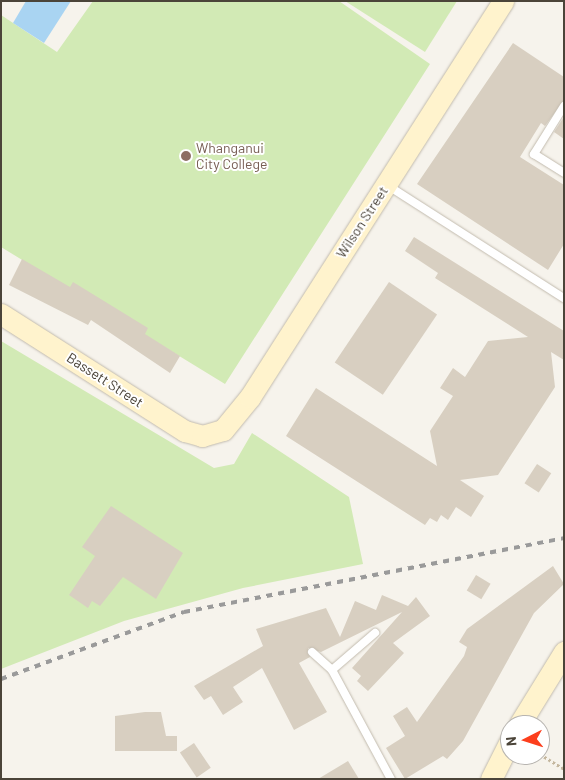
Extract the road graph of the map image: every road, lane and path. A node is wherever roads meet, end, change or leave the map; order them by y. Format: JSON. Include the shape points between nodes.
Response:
{"nodes":[{"id":1,"x":503,"y":1,"type":"edge"},
{"id":2,"x":564,"y":106,"type":"edge"},
{"id":3,"x":564,"y":173,"type":"edge"},
{"id":4,"x":386,"y":184,"type":"junction"},
{"id":5,"x":564,"y":298,"type":"edge"},
{"id":6,"x":1,"y":314,"type":"edge"},
{"id":7,"x":212,"y":436,"type":"joint"},
{"id":8,"x":375,"y":633,"type":"dead end"},
{"id":9,"x":312,"y":652,"type":"dead end"},
{"id":10,"x":564,"y":652,"type":"edge"},
{"id":11,"x":332,"y":670,"type":"junction"},
{"id":12,"x":525,"y":715,"type":"edge"},
{"id":13,"x":550,"y":760,"type":"edge"},
{"id":14,"x":500,"y":761,"type":"edge"},
{"id":15,"x":564,"y":769,"type":"edge"},
{"id":16,"x":391,"y":779,"type":"edge"},
{"id":17,"x":491,"y":779,"type":"edge"}],
"edges":[{"from":1,"to":4,"type":"street","name":"Wilson Street"},
{"from":2,"to":3,"type":"lane","via":[[534,154]]},
{"from":4,"to":5,"type":"lane"},
{"from":4,"to":7,"type":"street","name":"Wilson Street","via":[[250,397],[224,430]]},
{"from":6,"to":7,"type":"street","name":"Bassett Street","via":[[184,431]]},
{"from":8,"to":11,"type":"lane"},
{"from":9,"to":11,"type":"lane"},
{"from":10,"to":12,"type":"street"},
{"from":11,"to":16,"type":"lane"},
{"from":13,"to":15,"type":"path"},
{"from":14,"to":17,"type":"street"}]}
